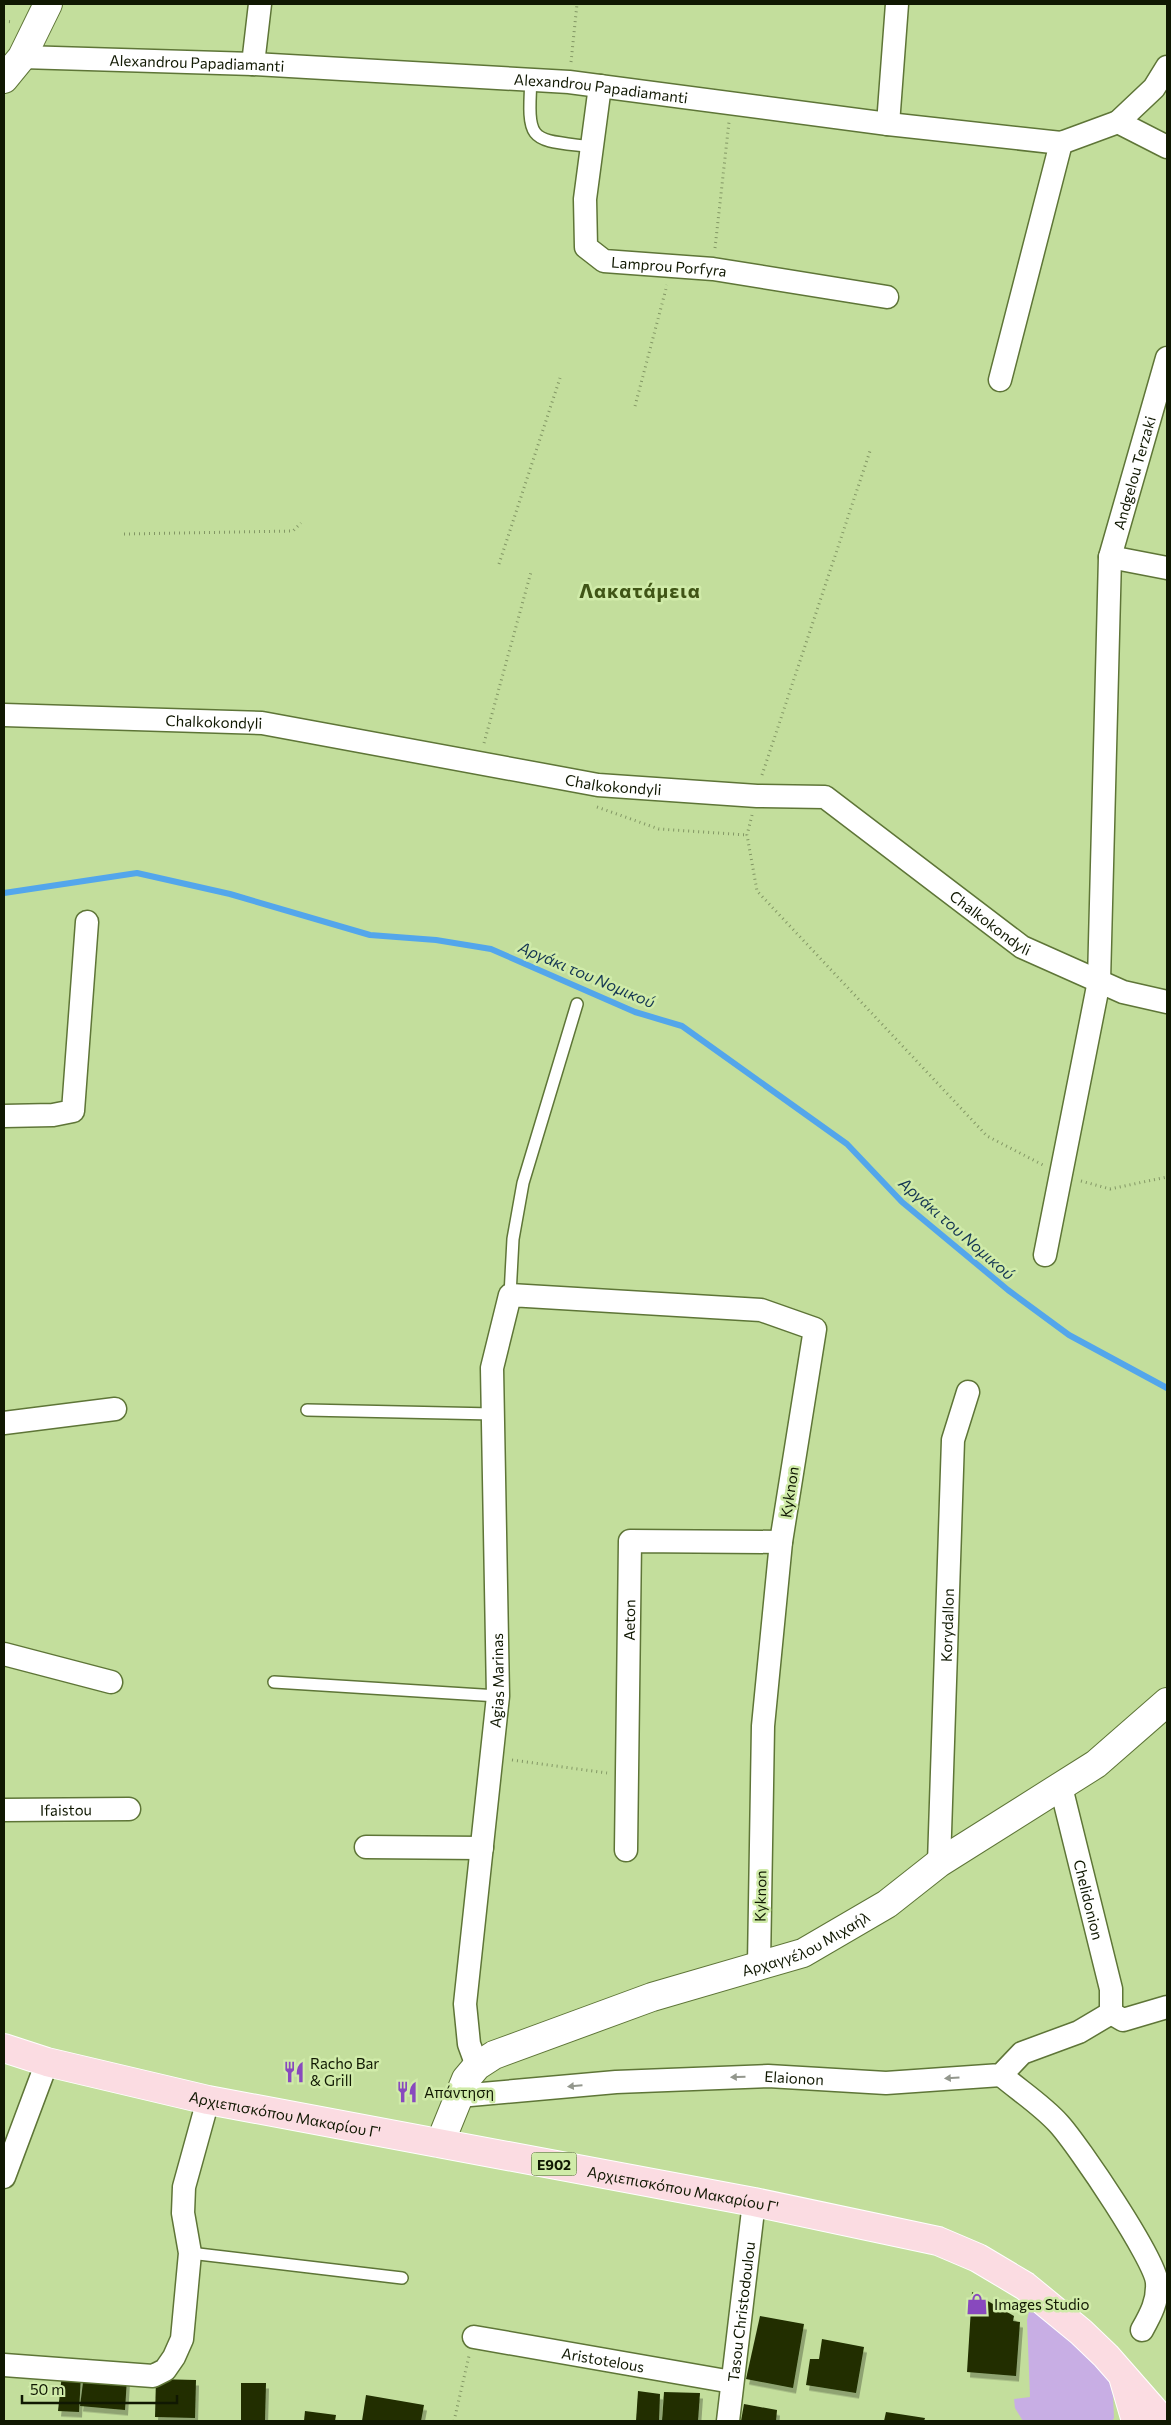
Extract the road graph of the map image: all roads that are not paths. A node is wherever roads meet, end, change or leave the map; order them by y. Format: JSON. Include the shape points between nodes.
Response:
{"nodes":[{"id":1,"x":48,"y":4,"type":"edge"},
{"id":2,"x":260,"y":4,"type":"edge"},
{"id":3,"x":897,"y":4,"type":"edge"},
{"id":4,"x":22,"y":57,"type":"junction"},
{"id":5,"x":253,"y":64,"type":"junction"},
{"id":6,"x":1167,"y":67,"type":"edge"},
{"id":7,"x":4,"y":79,"type":"edge"},
{"id":8,"x":531,"y":80,"type":"junction"},
{"id":9,"x":600,"y":86,"type":"junction"},
{"id":10,"x":1118,"y":122,"type":"junction"},
{"id":11,"x":888,"y":124,"type":"junction"},
{"id":12,"x":1060,"y":143,"type":"junction"},
{"id":13,"x":592,"y":147,"type":"junction"},
{"id":14,"x":1167,"y":147,"type":"edge"},
{"id":15,"x":886,"y":297,"type":"dead end"},
{"id":16,"x":1167,"y":361,"type":"edge"},
{"id":17,"x":1000,"y":380,"type":"dead end"},
{"id":18,"x":1110,"y":557,"type":"junction"},
{"id":19,"x":1167,"y":568,"type":"edge"},
{"id":20,"x":4,"y":715,"type":"edge"},
{"id":21,"x":87,"y":922,"type":"dead end"},
{"id":22,"x":1099,"y":981,"type":"junction"},
{"id":23,"x":1167,"y":1002,"type":"edge"},
{"id":24,"x":577,"y":1004,"type":"dead end"},
{"id":25,"x":4,"y":1116,"type":"edge"},
{"id":26,"x":1046,"y":1256,"type":"dead end"},
{"id":27,"x":510,"y":1295,"type":"junction"},
{"id":28,"x":968,"y":1392,"type":"dead end"},
{"id":29,"x":115,"y":1408,"type":"dead end"},
{"id":30,"x":307,"y":1410,"type":"dead end"},
{"id":31,"x":493,"y":1414,"type":"junction"},
{"id":32,"x":4,"y":1423,"type":"edge"},
{"id":33,"x":781,"y":1542,"type":"junction"},
{"id":34,"x":4,"y":1654,"type":"edge"},
{"id":35,"x":111,"y":1682,"type":"dead end"},
{"id":36,"x":274,"y":1682,"type":"dead end"},
{"id":37,"x":498,"y":1696,"type":"junction"},
{"id":38,"x":1167,"y":1702,"type":"edge"},
{"id":39,"x":1061,"y":1787,"type":"junction"},
{"id":40,"x":129,"y":1809,"type":"dead end"},
{"id":41,"x":4,"y":1810,"type":"edge"},
{"id":42,"x":366,"y":1847,"type":"dead end"},
{"id":43,"x":482,"y":1848,"type":"junction"},
{"id":44,"x":626,"y":1850,"type":"dead end"},
{"id":45,"x":939,"y":1863,"type":"junction"},
{"id":46,"x":759,"y":1964,"type":"junction"},
{"id":47,"x":1167,"y":2007,"type":"edge"},
{"id":48,"x":1111,"y":2013,"type":"junction"},
{"id":49,"x":4,"y":2048,"type":"edge"},
{"id":50,"x":47,"y":2062,"type":"junction"},
{"id":51,"x":477,"y":2066,"type":"junction"},
{"id":52,"x":1001,"y":2075,"type":"junction"},
{"id":53,"x":459,"y":2096,"type":"junction"},
{"id":54,"x":208,"y":2100,"type":"junction"},
{"id":55,"x":440,"y":2143,"type":"junction"},
{"id":56,"x":4,"y":2177,"type":"edge"},
{"id":57,"x":754,"y":2202,"type":"junction"},
{"id":58,"x":190,"y":2253,"type":"junction"},
{"id":59,"x":402,"y":2278,"type":"dead end"},
{"id":60,"x":1142,"y":2330,"type":"dead end"},
{"id":61,"x":474,"y":2337,"type":"road end"},
{"id":62,"x":4,"y":2365,"type":"edge"},
{"id":63,"x":1120,"y":2370,"type":"junction"},
{"id":64,"x":732,"y":2382,"type":"junction"},
{"id":65,"x":728,"y":2421,"type":"edge"},
{"id":66,"x":1136,"y":2421,"type":"edge"},
{"id":67,"x":1163,"y":2421,"type":"edge"}],
"edges":[{"from":1,"to":4,"type":"street"},
{"from":2,"to":5,"type":"street"},
{"from":3,"to":11,"type":"street"},
{"from":4,"to":5,"type":"street","name":"Alexandrou Papadiamanti"},
{"from":4,"to":7,"type":"street"},
{"from":5,"to":8,"type":"street","name":"Alexandrou Papadiamanti"},
{"from":6,"to":10,"type":"street","via":[[1154,88]]},
{"from":8,"to":9,"type":"street","name":"Alexandrou Papadiamanti"},
{"from":8,"to":13,"type":"lane","via":[[529,114],[532,130],[543,140]]},
{"from":9,"to":11,"type":"street","name":"Alexandrou Papadiamanti"},
{"from":9,"to":13,"type":"street","name":"Lamprou Porfyra"},
{"from":10,"to":12,"type":"street","name":"Alexandrou Papadiamanti"},
{"from":10,"to":14,"type":"street"},
{"from":11,"to":12,"type":"street","name":"Alexandrou Papadiamanti"},
{"from":12,"to":17,"type":"street"},
{"from":13,"to":15,"type":"street","name":"Lamprou Porfyra","via":[[585,199],[586,247],[604,261],[713,269]]},
{"from":16,"to":18,"type":"street","name":"Andgelou Terzaki"},
{"from":18,"to":19,"type":"street"},
{"from":18,"to":22,"type":"street","name":"Andgelou Terzaki"},
{"from":20,"to":22,"type":"street","name":"Chalkokondyli","via":[[262,723],[598,785],[757,796],[825,797],[1022,947]]},
{"from":21,"to":25,"type":"street","via":[[73,1111],[53,1115]]},
{"from":22,"to":23,"type":"street","name":"Chalkokondyli","via":[[1123,992]]},
{"from":22,"to":26,"type":"street","name":"Andgelou Terzaki"},
{"from":24,"to":27,"type":"lane","via":[[523,1183],[513,1239]]},
{"from":27,"to":31,"type":"street","name":"Agias Marinas","via":[[492,1368]]},
{"from":27,"to":33,"type":"street","name":"Kyknon","via":[[761,1310],[815,1329]]},
{"from":28,"to":45,"type":"street","name":"Korydallon","via":[[953,1440]]},
{"from":29,"to":32,"type":"street"},
{"from":30,"to":31,"type":"lane"},
{"from":31,"to":37,"type":"street","name":"Agias Marinas"},
{"from":33,"to":44,"type":"street","name":"Aeton","via":[[630,1541]]},
{"from":33,"to":46,"type":"street","name":"Kyknon","via":[[763,1726]]},
{"from":34,"to":35,"type":"street"},
{"from":36,"to":37,"type":"lane"},
{"from":37,"to":43,"type":"street","name":"Agias Marinas"},
{"from":38,"to":39,"type":"street","name":"Αρχαγγέλου Μιχαήλ","via":[[1096,1764]]},
{"from":39,"to":45,"type":"street","name":"Αρχαγγέλου Μιχαήλ"},
{"from":39,"to":48,"type":"street","name":"Chelidonion","via":[[1111,1989]]},
{"from":40,"to":41,"type":"street","name":"Ifaistou"},
{"from":42,"to":43,"type":"street"},
{"from":43,"to":51,"type":"street","name":"Agias Marinas","via":[[465,2004],[469,2044]]},
{"from":45,"to":46,"type":"street","name":"Αρχαγγέλου Μιχαήλ","via":[[887,1904],[835,1936],[803,1953]]},
{"from":46,"to":51,"type":"street","name":"Αρχαγγέλου Μιχαήλ","via":[[642,2000],[494,2055]]},
{"from":47,"to":48,"type":"street","via":[[1123,2020]]},
{"from":48,"to":52,"type":"street","via":[[1079,2032],[1022,2053]]},
{"from":49,"to":50,"type":"main road","name":"Αρχιεπισκόπου Μακαρίου Γ'","number":"E902"},
{"from":50,"to":54,"type":"main road","name":"Αρχιεπισκόπου Μακαρίου Γ'","number":"E902"},
{"from":50,"to":56,"type":"street"},
{"from":51,"to":53,"type":"street","name":"Αρχαγγέλου Μιχαήλ","via":[[466,2079]]},
{"from":52,"to":53,"type":"street","name":"Elaionon","one_way":true,"via":[[886,2083],[768,2076],[616,2082]]},
{"from":52,"to":60,"type":"street","via":[[1058,2123],[1079,2148],[1148,2258],[1157,2281],[1156,2297]]},
{"from":53,"to":55,"type":"street","name":"Αρχαγγέλου Μιχαήλ"},
{"from":54,"to":55,"type":"main road","name":"Αρχιεπισκόπου Μακαρίου Γ'","number":"E902"},
{"from":54,"to":58,"type":"street","via":[[184,2187],[183,2213]]},
{"from":55,"to":57,"type":"main road","name":"Αρχιεπισκόπου Μακαρίου Γ'","number":"E902"},
{"from":57,"to":63,"type":"main road","name":"Αρχιεπισκόπου Μακαρίου Γ'","number":"E902","via":[[938,2241],[978,2258],[1025,2286],[1081,2332]]},
{"from":57,"to":64,"type":"street","name":"Tasou Christodoulou"},
{"from":58,"to":59,"type":"lane"},
{"from":58,"to":62,"type":"street","via":[[182,2339],[165,2370],[153,2376]]},
{"from":61,"to":64,"type":"street","name":"Aristotelous"},
{"from":63,"to":66,"type":"main road","name":"Αρχιεπισκόπου Μακαρίου Γ'","number":"E902"},
{"from":63,"to":67,"type":"main road","name":"Αρχιεπισκόπου Μακαρίου Γ'"},
{"from":64,"to":65,"type":"street","name":"Tasou Christodoulou"}]}
